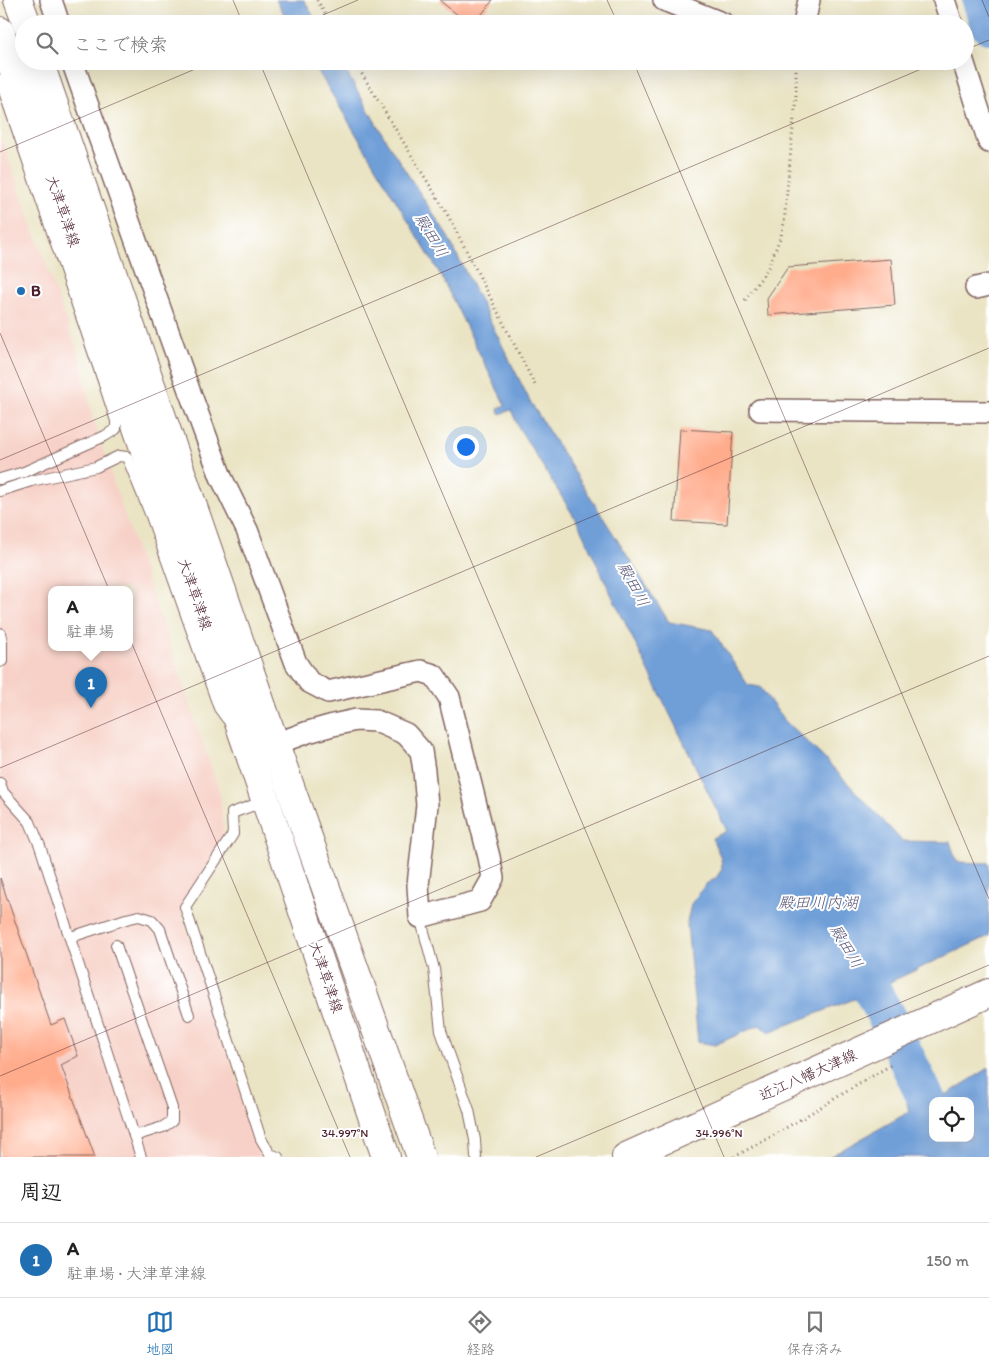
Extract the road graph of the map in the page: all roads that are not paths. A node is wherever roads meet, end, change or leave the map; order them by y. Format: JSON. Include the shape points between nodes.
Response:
{"nodes":[{"id":1,"x":18,"y":0,"type":"edge"},
{"id":2,"x":51,"y":0,"type":"edge"},
{"id":3,"x":664,"y":0,"type":"edge"},
{"id":4,"x":809,"y":0,"type":"edge"},
{"id":5,"x":944,"y":0,"type":"edge"},
{"id":6,"x":23,"y":15,"type":"edge"},
{"id":7,"x":56,"y":15,"type":"edge"},
{"id":8,"x":702,"y":15,"type":"edge"},
{"id":9,"x":806,"y":15,"type":"edge"},
{"id":10,"x":949,"y":15,"type":"edge"},
{"id":11,"x":0,"y":31,"type":"edge"},
{"id":12,"x":43,"y":70,"type":"edge"},
{"id":13,"x":75,"y":70,"type":"edge"},
{"id":14,"x":966,"y":70,"type":"edge"},
{"id":15,"x":0,"y":80,"type":"edge"},
{"id":16,"x":989,"y":142,"type":"edge"},
{"id":17,"x":760,"y":410,"type":"dead end"},
{"id":18,"x":989,"y":412,"type":"edge"},
{"id":19,"x":0,"y":479,"type":"edge"},
{"id":20,"x":0,"y":491,"type":"edge"},
{"id":21,"x":0,"y":633,"type":"edge"},
{"id":22,"x":0,"y":662,"type":"edge"},
{"id":23,"x":275,"y":744,"type":"junction"},
{"id":24,"x":247,"y":746,"type":"junction"},
{"id":25,"x":0,"y":783,"type":"edge"},
{"id":26,"x":266,"y":801,"type":"junction"},
{"id":27,"x":420,"y":917,"type":"junction"},
{"id":28,"x":71,"y":937,"type":"junction"},
{"id":29,"x":116,"y":945,"type":"dead end"},
{"id":30,"x":989,"y":993,"type":"edge"},
{"id":31,"x":189,"y":1015,"type":"dead end"},
{"id":32,"x":134,"y":1136,"type":"junction"},
{"id":33,"x":141,"y":1157,"type":"edge"},
{"id":34,"x":278,"y":1157,"type":"edge"},
{"id":35,"x":386,"y":1157,"type":"edge"},
{"id":36,"x":421,"y":1157,"type":"edge"},
{"id":37,"x":476,"y":1157,"type":"edge"},
{"id":38,"x":626,"y":1157,"type":"edge"}],
"edges":[{"from":1,"to":6,"type":"main road"},
{"from":2,"to":7,"type":"street"},
{"from":3,"to":8,"type":"street"},
{"from":4,"to":9,"type":"street"},
{"from":5,"to":10,"type":"street"},
{"from":11,"to":24,"type":"main road","name":"大津草津線"},
{"from":12,"to":23,"type":"main road","name":"大津草津線"},
{"from":13,"to":27,"type":"street","via":[[221,477],[247,530],[296,664],[309,682],[328,692],[421,671],[434,675],[449,697],[492,878],[480,901]]},
{"from":14,"to":16,"type":"street"},
{"from":15,"to":19,"type":"lane","via":[[103,381],[116,429],[24,472]]},
{"from":17,"to":18,"type":"street"},
{"from":20,"to":24,"type":"lane","via":[[96,467],[119,456],[127,457],[152,516],[219,708]]},
{"from":21,"to":22,"type":"lane"},
{"from":23,"to":27,"type":"street","via":[[356,720],[376,721],[406,734],[421,751],[427,805],[418,885]]},
{"from":23,"to":36,"type":"main road","name":"大津草津線"},
{"from":24,"to":26,"type":"main road","name":"大津草津線"},
{"from":25,"to":28,"type":"lane","via":[[3,792],[30,822]]},
{"from":26,"to":34,"type":"lane","via":[[232,813],[234,834],[185,907],[261,1139],[270,1154]]},
{"from":26,"to":35,"type":"main road","name":"大津草津線"},
{"from":27,"to":37,"type":"lane","via":[[434,969],[441,1031],[469,1110]]},
{"from":28,"to":31,"type":"lane","via":[[139,916],[152,920],[160,929]]},
{"from":28,"to":32,"type":"lane"},
{"from":29,"to":32,"type":"lane","via":[[172,1108],[172,1121]]},
{"from":30,"to":38,"type":"main road","name":"近江八幡大津線","via":[[909,1029],[882,1056]]},
{"from":32,"to":33,"type":"lane"}]}
